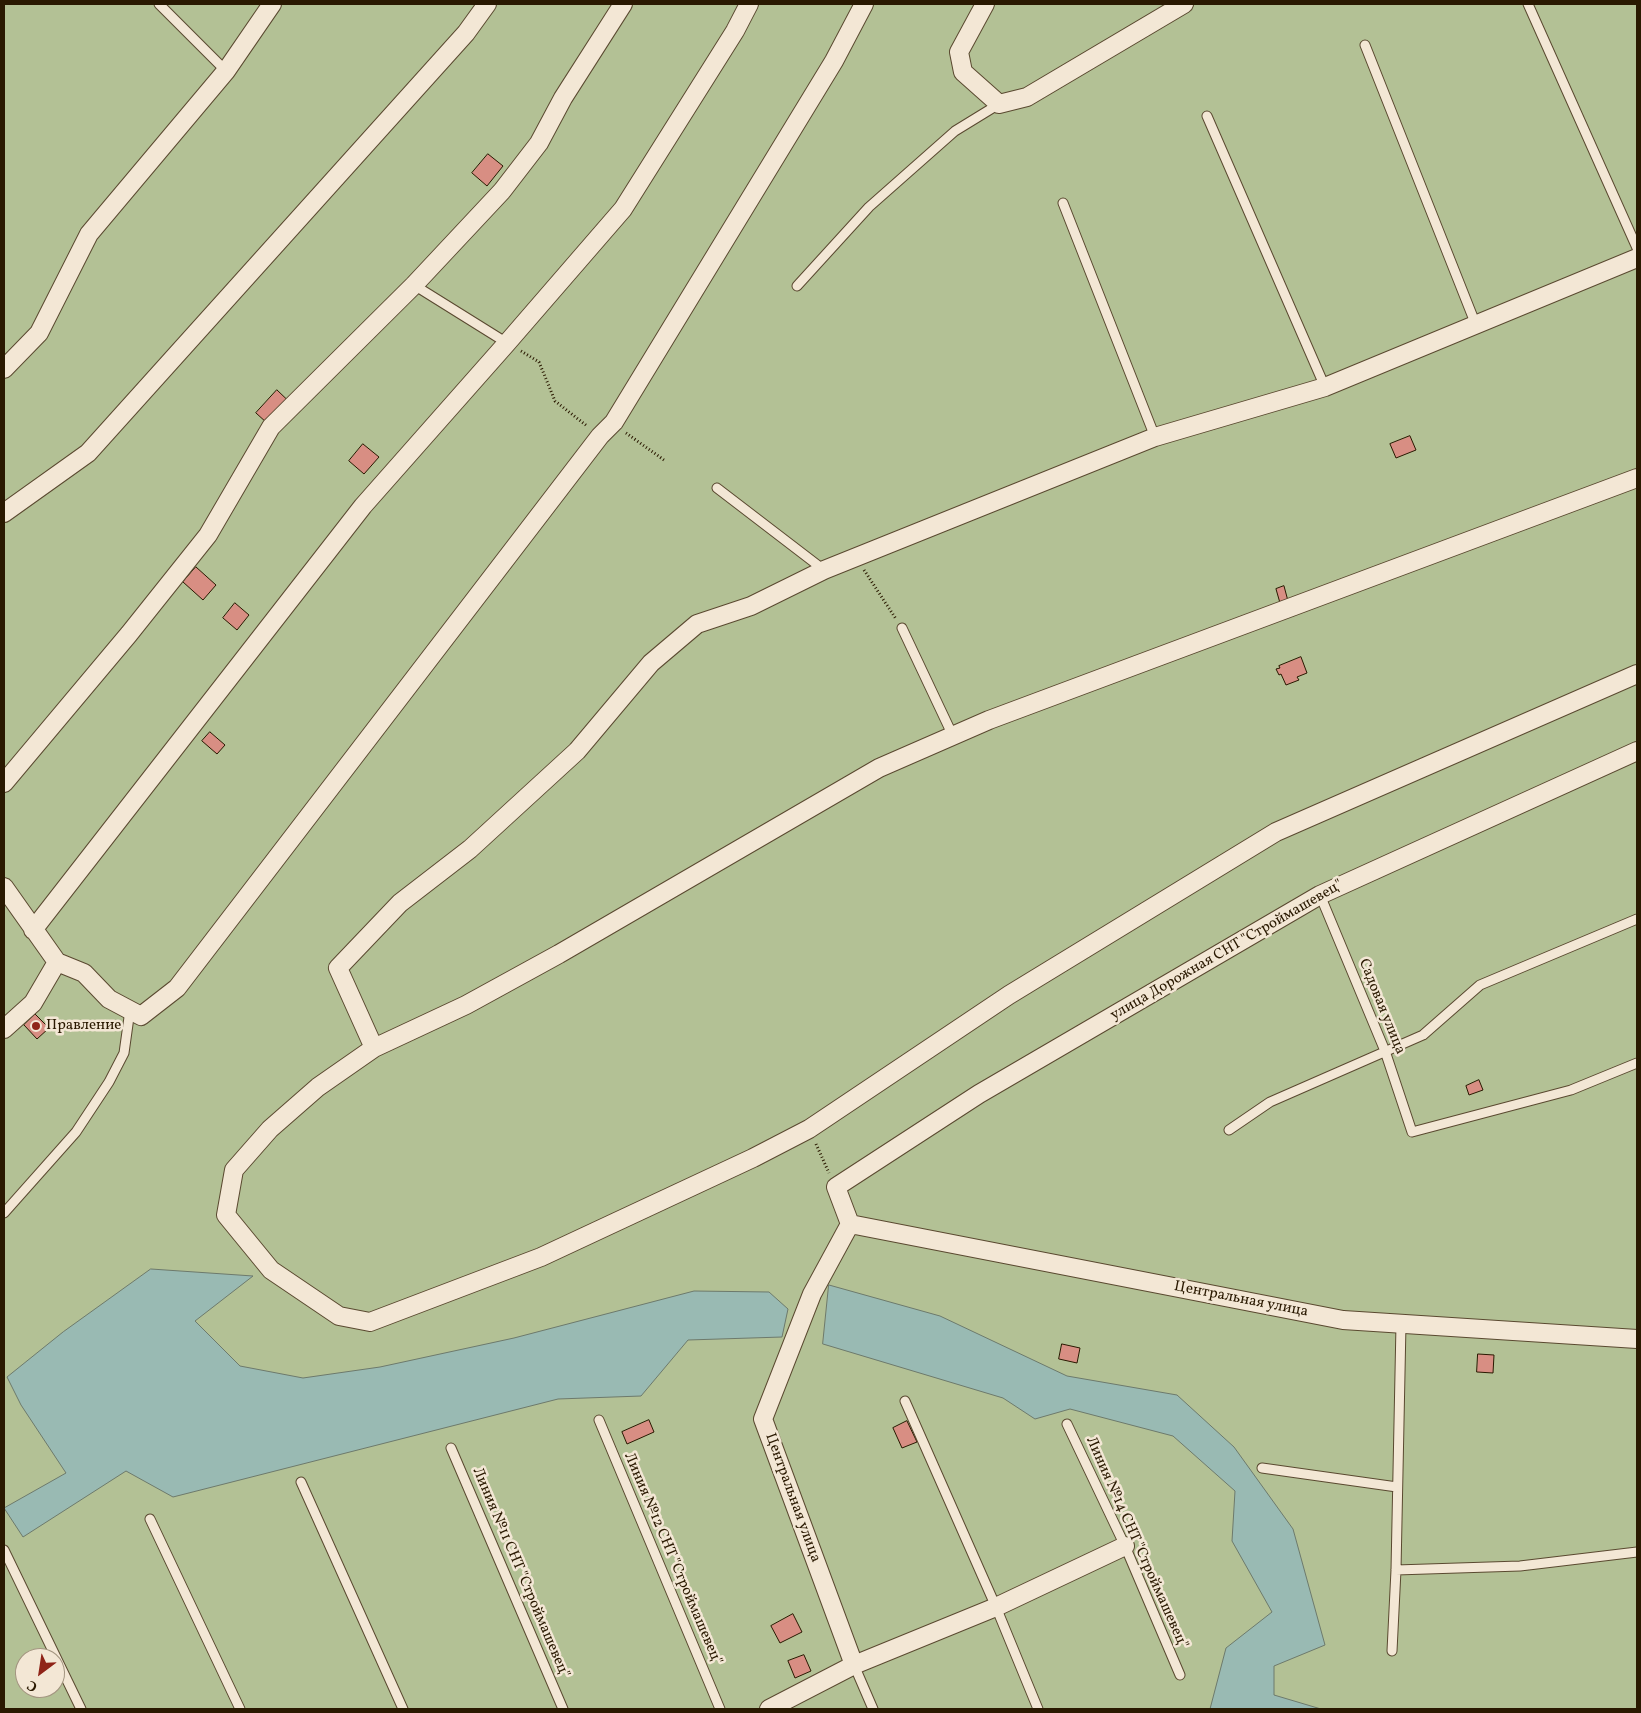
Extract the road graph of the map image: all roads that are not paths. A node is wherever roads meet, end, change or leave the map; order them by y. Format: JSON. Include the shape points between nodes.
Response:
{"nodes":[{"id":1,"x":159,"y":4,"type":"edge"},
{"id":2,"x":272,"y":4,"type":"edge"},
{"id":3,"x":487,"y":4,"type":"edge"},
{"id":4,"x":623,"y":4,"type":"edge"},
{"id":5,"x":749,"y":4,"type":"edge"},
{"id":6,"x":864,"y":4,"type":"edge"},
{"id":7,"x":985,"y":4,"type":"edge"},
{"id":8,"x":1184,"y":4,"type":"edge"},
{"id":9,"x":1528,"y":4,"type":"edge"},
{"id":10,"x":1365,"y":45,"type":"dead end"},
{"id":11,"x":226,"y":71,"type":"junction"},
{"id":12,"x":999,"y":104,"type":"junction"},
{"id":13,"x":1207,"y":116,"type":"dead end"},
{"id":14,"x":1063,"y":203,"type":"dead end"},
{"id":15,"x":1637,"y":248,"type":"edge"},
{"id":16,"x":1637,"y":258,"type":"edge"},
{"id":17,"x":414,"y":285,"type":"junction"},
{"id":18,"x":797,"y":286,"type":"dead end"},
{"id":19,"x":1476,"y":325,"type":"junction"},
{"id":20,"x":507,"y":343,"type":"junction"},
{"id":21,"x":4,"y":369,"type":"edge"},
{"id":22,"x":1325,"y":388,"type":"junction"},
{"id":23,"x":1155,"y":437,"type":"junction"},
{"id":24,"x":1637,"y":478,"type":"edge"},
{"id":25,"x":717,"y":488,"type":"dead end"},
{"id":26,"x":4,"y":513,"type":"edge"},
{"id":27,"x":824,"y":570,"type":"junction"},
{"id":28,"x":902,"y":628,"type":"road end"},
{"id":29,"x":1637,"y":674,"type":"edge"},
{"id":30,"x":953,"y":736,"type":"junction"},
{"id":31,"x":1637,"y":751,"type":"edge"},
{"id":32,"x":4,"y":783,"type":"edge"},
{"id":33,"x":4,"y":887,"type":"edge"},
{"id":34,"x":1320,"y":895,"type":"junction"},
{"id":35,"x":1637,"y":919,"type":"edge"},
{"id":36,"x":34,"y":930,"type":"junction"},
{"id":37,"x":56,"y":962,"type":"junction"},
{"id":38,"x":130,"y":1010,"type":"junction"},
{"id":39,"x":4,"y":1029,"type":"edge"},
{"id":40,"x":374,"y":1048,"type":"junction"},
{"id":41,"x":1386,"y":1051,"type":"junction"},
{"id":42,"x":1637,"y":1064,"type":"edge"},
{"id":43,"x":1229,"y":1130,"type":"dead end"},
{"id":44,"x":4,"y":1213,"type":"edge"},
{"id":45,"x":850,"y":1224,"type":"junction"},
{"id":46,"x":1400,"y":1324,"type":"junction"},
{"id":47,"x":1637,"y":1339,"type":"edge"},
{"id":48,"x":905,"y":1402,"type":"dead end"},
{"id":49,"x":599,"y":1420,"type":"dead end"},
{"id":50,"x":1067,"y":1424,"type":"dead end"},
{"id":51,"x":452,"y":1448,"type":"dead end"},
{"id":52,"x":1262,"y":1468,"type":"dead end"},
{"id":53,"x":302,"y":1482,"type":"dead end"},
{"id":54,"x":1397,"y":1487,"type":"junction"},
{"id":55,"x":150,"y":1519,"type":"dead end"},
{"id":56,"x":1124,"y":1546,"type":"junction"},
{"id":57,"x":4,"y":1550,"type":"edge"},
{"id":58,"x":1637,"y":1552,"type":"edge"},
{"id":59,"x":1396,"y":1570,"type":"junction"},
{"id":60,"x":996,"y":1607,"type":"junction"},
{"id":61,"x":1392,"y":1651,"type":"dead end"},
{"id":62,"x":854,"y":1666,"type":"junction"},
{"id":63,"x":1180,"y":1675,"type":"dead end"},
{"id":64,"x":81,"y":1709,"type":"edge"},
{"id":65,"x":240,"y":1709,"type":"edge"},
{"id":66,"x":403,"y":1709,"type":"edge"},
{"id":67,"x":563,"y":1709,"type":"edge"},
{"id":68,"x":720,"y":1709,"type":"edge"},
{"id":69,"x":769,"y":1709,"type":"edge"},
{"id":70,"x":873,"y":1709,"type":"edge"},
{"id":71,"x":1038,"y":1709,"type":"edge"}],
"edges":[{"from":1,"to":11,"type":"lane"},
{"from":2,"to":11,"type":"street"},
{"from":3,"to":26,"type":"street","via":[[466,33],[88,453]]},
{"from":4,"to":17,"type":"street","via":[[563,98],[539,143],[502,191]]},
{"from":5,"to":20,"type":"street","via":[[623,210]]},
{"from":6,"to":38,"type":"street","via":[[834,61],[614,422],[600,436],[177,988],[142,1016]]},
{"from":7,"to":12,"type":"street","via":[[959,52],[963,72]]},
{"from":8,"to":12,"type":"street","via":[[1027,97]]},
{"from":9,"to":15,"type":"lane"},
{"from":10,"to":19,"type":"lane"},
{"from":11,"to":21,"type":"street","via":[[89,234],[39,333]]},
{"from":12,"to":18,"type":"lane","via":[[955,131],[869,207]]},
{"from":13,"to":22,"type":"lane"},
{"from":14,"to":23,"type":"lane"},
{"from":16,"to":19,"type":"street"},
{"from":17,"to":20,"type":"lane"},
{"from":17,"to":32,"type":"street","via":[[271,427],[208,535]]},
{"from":19,"to":22,"type":"street"},
{"from":20,"to":36,"type":"street","via":[[363,506]]},
{"from":22,"to":23,"type":"street"},
{"from":23,"to":27,"type":"street"},
{"from":24,"to":30,"type":"street"},
{"from":25,"to":27,"type":"lane"},
{"from":27,"to":40,"type":"street","via":[[751,606],[697,624],[651,663],[577,751],[470,849],[400,903],[338,968]]},
{"from":28,"to":30,"type":"lane"},
{"from":29,"to":40,"type":"street","via":[[1276,832],[1009,995],[809,1129],[754,1158],[541,1257],[370,1322],[339,1316],[271,1270],[226,1215],[234,1170],[270,1129],[318,1087]]},
{"from":30,"to":40,"type":"street","via":[[879,768],[559,954],[475,1000]]},
{"from":31,"to":34,"type":"street","name":"улица Дорожная СНТ \"Строймашевец\""},
{"from":33,"to":36,"type":"street"},
{"from":34,"to":41,"type":"lane","name":"Садовая улица"},
{"from":34,"to":45,"type":"street","name":"улица Дорожная СНТ \"Строймашевец\"","via":[[979,1094],[836,1187]]},
{"from":35,"to":41,"type":"lane","via":[[1480,985],[1423,1035]]},
{"from":36,"to":37,"type":"street"},
{"from":37,"to":38,"type":"street","via":[[84,973],[109,999]]},
{"from":37,"to":39,"type":"street","via":[[33,1003]]},
{"from":38,"to":44,"type":"lane","via":[[124,1053],[109,1082],[76,1132]]},
{"from":41,"to":42,"type":"lane","name":"Садовая улица","via":[[1412,1132],[1571,1090]]},
{"from":41,"to":43,"type":"lane","via":[[1270,1102]]},
{"from":45,"to":46,"type":"street","name":"Центральная улица","via":[[1343,1320]]},
{"from":45,"to":62,"type":"street","name":"Центральная улица","via":[[812,1294],[763,1419]]},
{"from":46,"to":47,"type":"street","name":"Центральная улица"},
{"from":46,"to":54,"type":"lane"},
{"from":48,"to":60,"type":"lane"},
{"from":49,"to":68,"type":"lane","name":"Линия №12 СНТ \"Строймашевец\""},
{"from":50,"to":56,"type":"lane","name":"Линия №14 СНТ \"Строймашевец\""},
{"from":51,"to":67,"type":"lane","name":"Линия №11 СНТ \"Строймашевец\""},
{"from":52,"to":54,"type":"lane"},
{"from":53,"to":66,"type":"lane"},
{"from":54,"to":59,"type":"lane"},
{"from":55,"to":65,"type":"lane"},
{"from":56,"to":60,"type":"street"},
{"from":56,"to":63,"type":"lane","name":"Линия №14 СНТ \"Строймашевец\""},
{"from":57,"to":64,"type":"lane"},
{"from":58,"to":59,"type":"lane","via":[[1520,1566]]},
{"from":59,"to":61,"type":"lane"},
{"from":60,"to":62,"type":"street"},
{"from":60,"to":71,"type":"lane"},
{"from":62,"to":69,"type":"street"},
{"from":62,"to":70,"type":"lane"}]}
